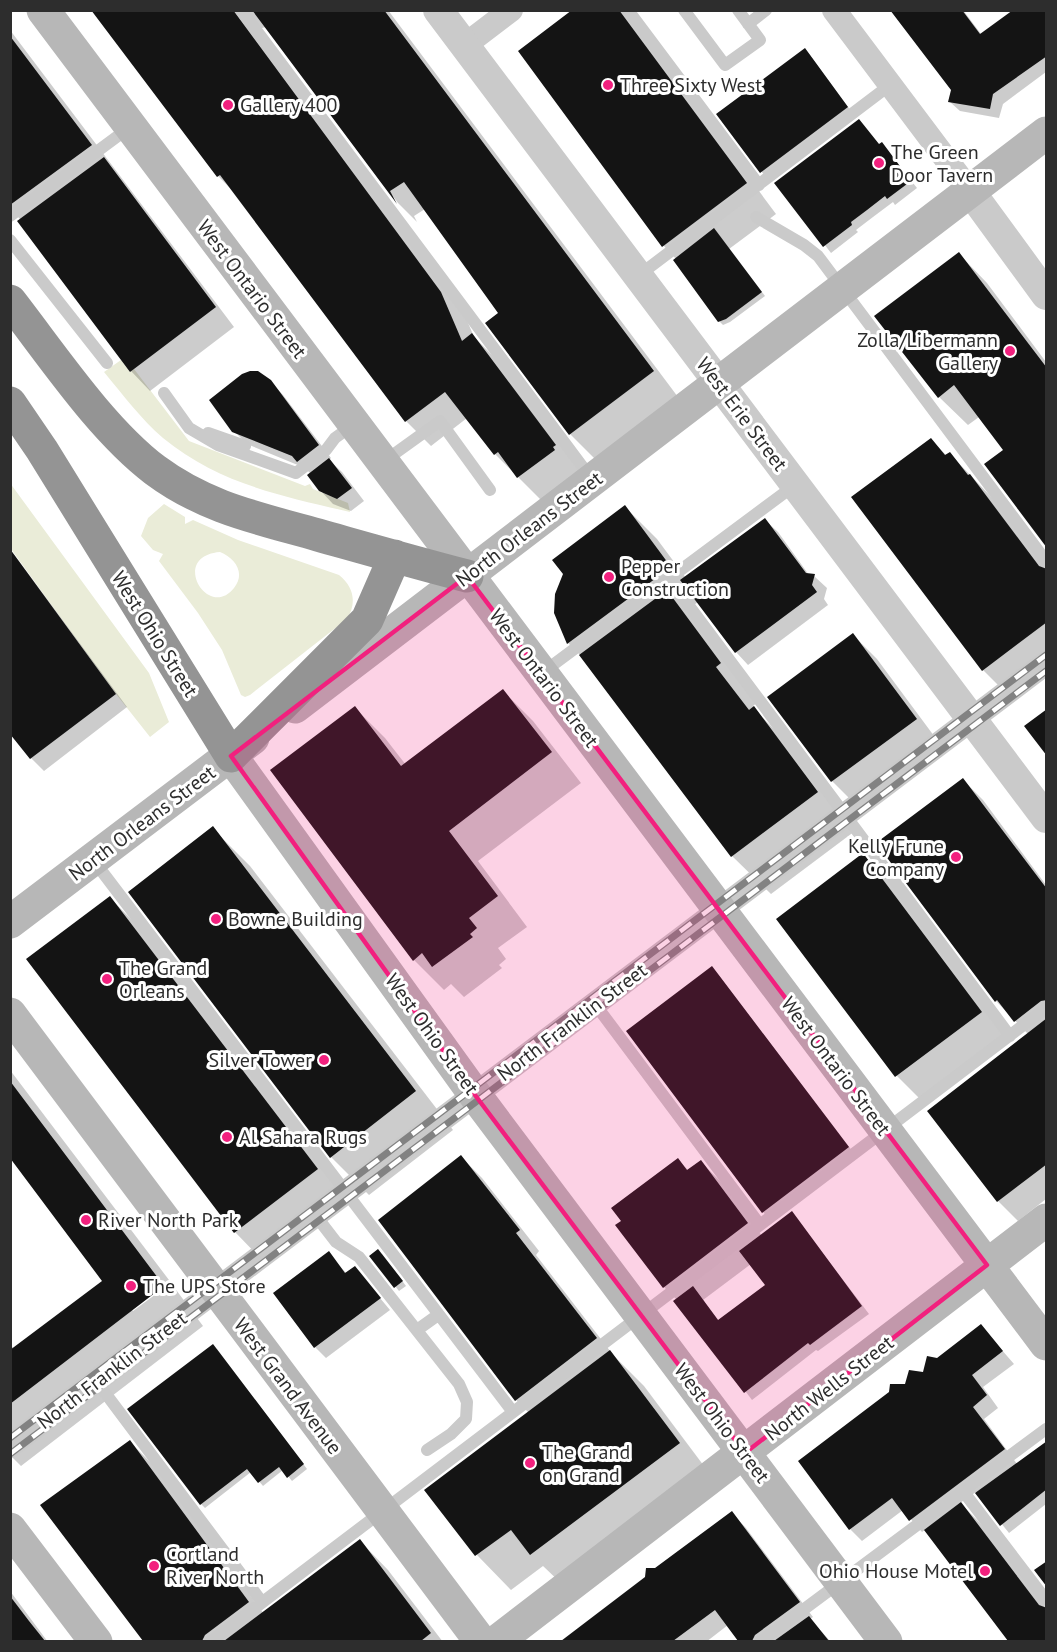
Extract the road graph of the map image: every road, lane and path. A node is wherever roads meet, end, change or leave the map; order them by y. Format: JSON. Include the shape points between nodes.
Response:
{"nodes":[{"id":1,"x":43,"y":10,"type":"edge"},
{"id":2,"x":241,"y":10,"type":"edge"},
{"id":3,"x":438,"y":10,"type":"edge"},
{"id":4,"x":511,"y":10,"type":"edge"},
{"id":5,"x":628,"y":10,"type":"edge"},
{"id":6,"x":684,"y":10,"type":"edge"},
{"id":7,"x":738,"y":10,"type":"edge"},
{"id":8,"x":766,"y":10,"type":"edge"},
{"id":9,"x":834,"y":10,"type":"edge"},
{"id":10,"x":748,"y":24,"type":"junction"},
{"id":11,"x":465,"y":45,"type":"junction"},
{"id":12,"x":890,"y":85,"type":"junction"},
{"id":13,"x":130,"y":126,"type":"junction"},
{"id":14,"x":1047,"y":133,"type":"edge"},
{"id":15,"x":759,"y":185,"type":"junction"},
{"id":16,"x":970,"y":191,"type":"junction"},
{"id":17,"x":10,"y":216,"type":"edge"},
{"id":18,"x":756,"y":217,"type":"dead end"},
{"id":19,"x":10,"y":240,"type":"edge"},
{"id":20,"x":638,"y":276,"type":"junction"},
{"id":21,"x":843,"y":288,"type":"junction"},
{"id":22,"x":1047,"y":295,"type":"edge"},
{"id":23,"x":10,"y":301,"type":"edge"},
{"id":24,"x":107,"y":363,"type":"dead end"},
{"id":25,"x":719,"y":383,"type":"junction"},
{"id":26,"x":164,"y":393,"type":"dead end"},
{"id":27,"x":10,"y":403,"type":"edge"},
{"id":28,"x":344,"y":431,"type":"junction"},
{"id":29,"x":382,"y":463,"type":"junction"},
{"id":30,"x":593,"y":480,"type":"junction"},
{"id":31,"x":796,"y":485,"type":"junction"},
{"id":32,"x":490,"y":490,"type":"dead end"},
{"id":33,"x":395,"y":556,"type":"junction"},
{"id":34,"x":1047,"y":561,"type":"edge"},
{"id":35,"x":467,"y":576,"type":"junction"},
{"id":36,"x":669,"y":579,"type":"junction"},
{"id":37,"x":1047,"y":663,"type":"edge"},
{"id":38,"x":541,"y":674,"type":"junction"},
{"id":39,"x":973,"y":719,"type":"junction"},
{"id":40,"x":231,"y":756,"type":"junction"},
{"id":41,"x":844,"y":816,"type":"junction"},
{"id":42,"x":1047,"y":818,"type":"edge"},
{"id":43,"x":93,"y":860,"type":"junction"},
{"id":44,"x":719,"y":910,"type":"junction"},
{"id":45,"x":10,"y":922,"type":"edge"},
{"id":46,"x":595,"y":1004,"type":"junction"},
{"id":47,"x":1047,"y":1008,"type":"edge"},
{"id":48,"x":10,"y":1014,"type":"edge"},
{"id":49,"x":1010,"y":1036,"type":"junction"},
{"id":50,"x":476,"y":1095,"type":"junction"},
{"id":51,"x":885,"y":1130,"type":"junction"},
{"id":52,"x":345,"y":1193,"type":"junction"},
{"id":53,"x":315,"y":1216,"type":"junction"},
{"id":54,"x":1047,"y":1220,"type":"edge"},
{"id":55,"x":760,"y":1225,"type":"junction"},
{"id":56,"x":987,"y":1265,"type":"junction"},
{"id":57,"x":217,"y":1291,"type":"junction"},
{"id":58,"x":438,"y":1314,"type":"junction"},
{"id":59,"x":641,"y":1315,"type":"junction"},
{"id":60,"x":417,"y":1330,"type":"junction"},
{"id":61,"x":1047,"y":1344,"type":"edge"},
{"id":62,"x":97,"y":1382,"type":"junction"},
{"id":63,"x":513,"y":1412,"type":"junction"},
{"id":64,"x":1047,"y":1429,"type":"edge"},
{"id":65,"x":10,"y":1446,"type":"edge"},
{"id":66,"x":427,"y":1450,"type":"dead end"},
{"id":67,"x":745,"y":1453,"type":"junction"},
{"id":68,"x":963,"y":1491,"type":"junction"},
{"id":69,"x":382,"y":1511,"type":"junction"},
{"id":70,"x":10,"y":1529,"type":"edge"},
{"id":71,"x":841,"y":1582,"type":"junction"},
{"id":72,"x":1047,"y":1600,"type":"edge"},
{"id":73,"x":262,"y":1602,"type":"junction"},
{"id":74,"x":96,"y":1641,"type":"edge"},
{"id":75,"x":210,"y":1641,"type":"edge"},
{"id":76,"x":481,"y":1641,"type":"edge"},
{"id":77,"x":496,"y":1641,"type":"edge"},
{"id":78,"x":760,"y":1641,"type":"edge"},
{"id":79,"x":886,"y":1641,"type":"edge"}],
"edges":[{"from":1,"to":13,"type":"main road","name":"West Ontario Street"},
{"from":2,"to":30,"type":"lane"},
{"from":3,"to":11,"type":"street","name":"West Erie Street"},
{"from":4,"to":11,"type":"street"},
{"from":5,"to":15,"type":"lane"},
{"from":6,"to":10,"type":"lane","via":[[725,65],[760,40]]},
{"from":7,"to":10,"type":"lane"},
{"from":8,"to":10,"type":"lane"},
{"from":9,"to":12,"type":"street"},
{"from":11,"to":20,"type":"street","name":"West Erie Street"},
{"from":12,"to":15,"type":"lane"},
{"from":12,"to":16,"type":"street"},
{"from":13,"to":17,"type":"lane"},
{"from":13,"to":28,"type":"main road","name":"West Ontario Street"},
{"from":14,"to":16,"type":"main road","name":"North Orleans Street"},
{"from":15,"to":20,"type":"lane"},
{"from":16,"to":21,"type":"main road","name":"North Orleans Street"},
{"from":16,"to":22,"type":"street"},
{"from":18,"to":21,"type":"lane","via":[[818,256]]},
{"from":19,"to":24,"type":"lane"},
{"from":20,"to":25,"type":"street","name":"West Erie Street"},
{"from":21,"to":25,"type":"main road","name":"North Orleans Street"},
{"from":21,"to":34,"type":"lane"},
{"from":23,"to":33,"type":"highway","via":[[106,422],[154,469],[224,509]]},
{"from":25,"to":30,"type":"main road","name":"North Orleans Street"},
{"from":25,"to":31,"type":"street","name":"West Erie Street"},
{"from":26,"to":28,"type":"lane","via":[[189,428],[218,445],[296,473]]},
{"from":27,"to":40,"type":"highway","name":"West Ohio Street"},
{"from":28,"to":29,"type":"main road","name":"West Ontario Street"},
{"from":29,"to":32,"type":"lane","via":[[440,421]]},
{"from":29,"to":35,"type":"main road","name":"West Ontario Street"},
{"from":30,"to":35,"type":"main road","name":"North Orleans Street"},
{"from":31,"to":36,"type":"lane"},
{"from":31,"to":39,"type":"street","name":"West Erie Street"},
{"from":33,"to":35,"type":"highway"},
{"from":33,"to":40,"type":"highway","via":[[367,620]]},
{"from":35,"to":38,"type":"main road","name":"West Ontario Street"},
{"from":35,"to":40,"type":"main road","name":"North Orleans Street"},
{"from":36,"to":38,"type":"lane"},
{"from":36,"to":41,"type":"lane"},
{"from":37,"to":39,"type":"street","name":"North Franklin Street"},
{"from":38,"to":44,"type":"main road","name":"West Ontario Street"},
{"from":39,"to":41,"type":"street","name":"North Franklin Street"},
{"from":39,"to":42,"type":"street","name":"West Erie Street"},
{"from":40,"to":43,"type":"main road","name":"North Orleans Street"},
{"from":40,"to":50,"type":"main road","name":"West Ohio Street"},
{"from":41,"to":44,"type":"street","name":"North Franklin Street"},
{"from":41,"to":49,"type":"lane"},
{"from":43,"to":45,"type":"main road","name":"North Orleans Street"},
{"from":43,"to":52,"type":"lane"},
{"from":44,"to":46,"type":"street","name":"North Franklin Street"},
{"from":44,"to":51,"type":"main road","name":"West Ontario Street"},
{"from":46,"to":50,"type":"street","name":"North Franklin Street"},
{"from":46,"to":55,"type":"lane"},
{"from":47,"to":49,"type":"lane"},
{"from":48,"to":57,"type":"main road","name":"West Grand Avenue"},
{"from":49,"to":51,"type":"lane"},
{"from":50,"to":52,"type":"street","name":"North Franklin Street"},
{"from":50,"to":59,"type":"main road","name":"West Ohio Street"},
{"from":51,"to":55,"type":"lane"},
{"from":51,"to":56,"type":"main road","name":"West Ontario Street"},
{"from":52,"to":53,"type":"street","name":"North Franklin Street"},
{"from":52,"to":58,"type":"lane"},
{"from":53,"to":57,"type":"street","name":"North Franklin Street"},
{"from":53,"to":60,"type":"lane","via":[[336,1242],[359,1257]]},
{"from":54,"to":56,"type":"main road","name":"North Wells Street"},
{"from":55,"to":59,"type":"lane"},
{"from":56,"to":61,"type":"main road","name":"West Ontario Street"},
{"from":56,"to":67,"type":"main road","name":"North Wells Street"},
{"from":57,"to":62,"type":"street","name":"North Franklin Street"},
{"from":57,"to":69,"type":"main road","name":"West Grand Avenue"},
{"from":58,"to":60,"type":"lane"},
{"from":58,"to":63,"type":"lane"},
{"from":59,"to":63,"type":"lane"},
{"from":59,"to":67,"type":"main road","name":"West Ohio Street"},
{"from":60,"to":66,"type":"lane","via":[[459,1384],[467,1402],[466,1419]]},
{"from":62,"to":65,"type":"street","name":"North Franklin Street"},
{"from":62,"to":73,"type":"lane"},
{"from":63,"to":69,"type":"lane"},
{"from":64,"to":68,"type":"lane"},
{"from":67,"to":71,"type":"main road","name":"West Ohio Street"},
{"from":67,"to":77,"type":"main road","name":"North Wells Street"},
{"from":68,"to":71,"type":"lane"},
{"from":68,"to":72,"type":"lane"},
{"from":69,"to":73,"type":"lane"},
{"from":69,"to":76,"type":"main road","name":"West Grand Avenue"},
{"from":70,"to":74,"type":"main road"},
{"from":71,"to":78,"type":"lane"},
{"from":71,"to":79,"type":"main road","name":"West Ohio Street"},
{"from":73,"to":75,"type":"lane"}]}
